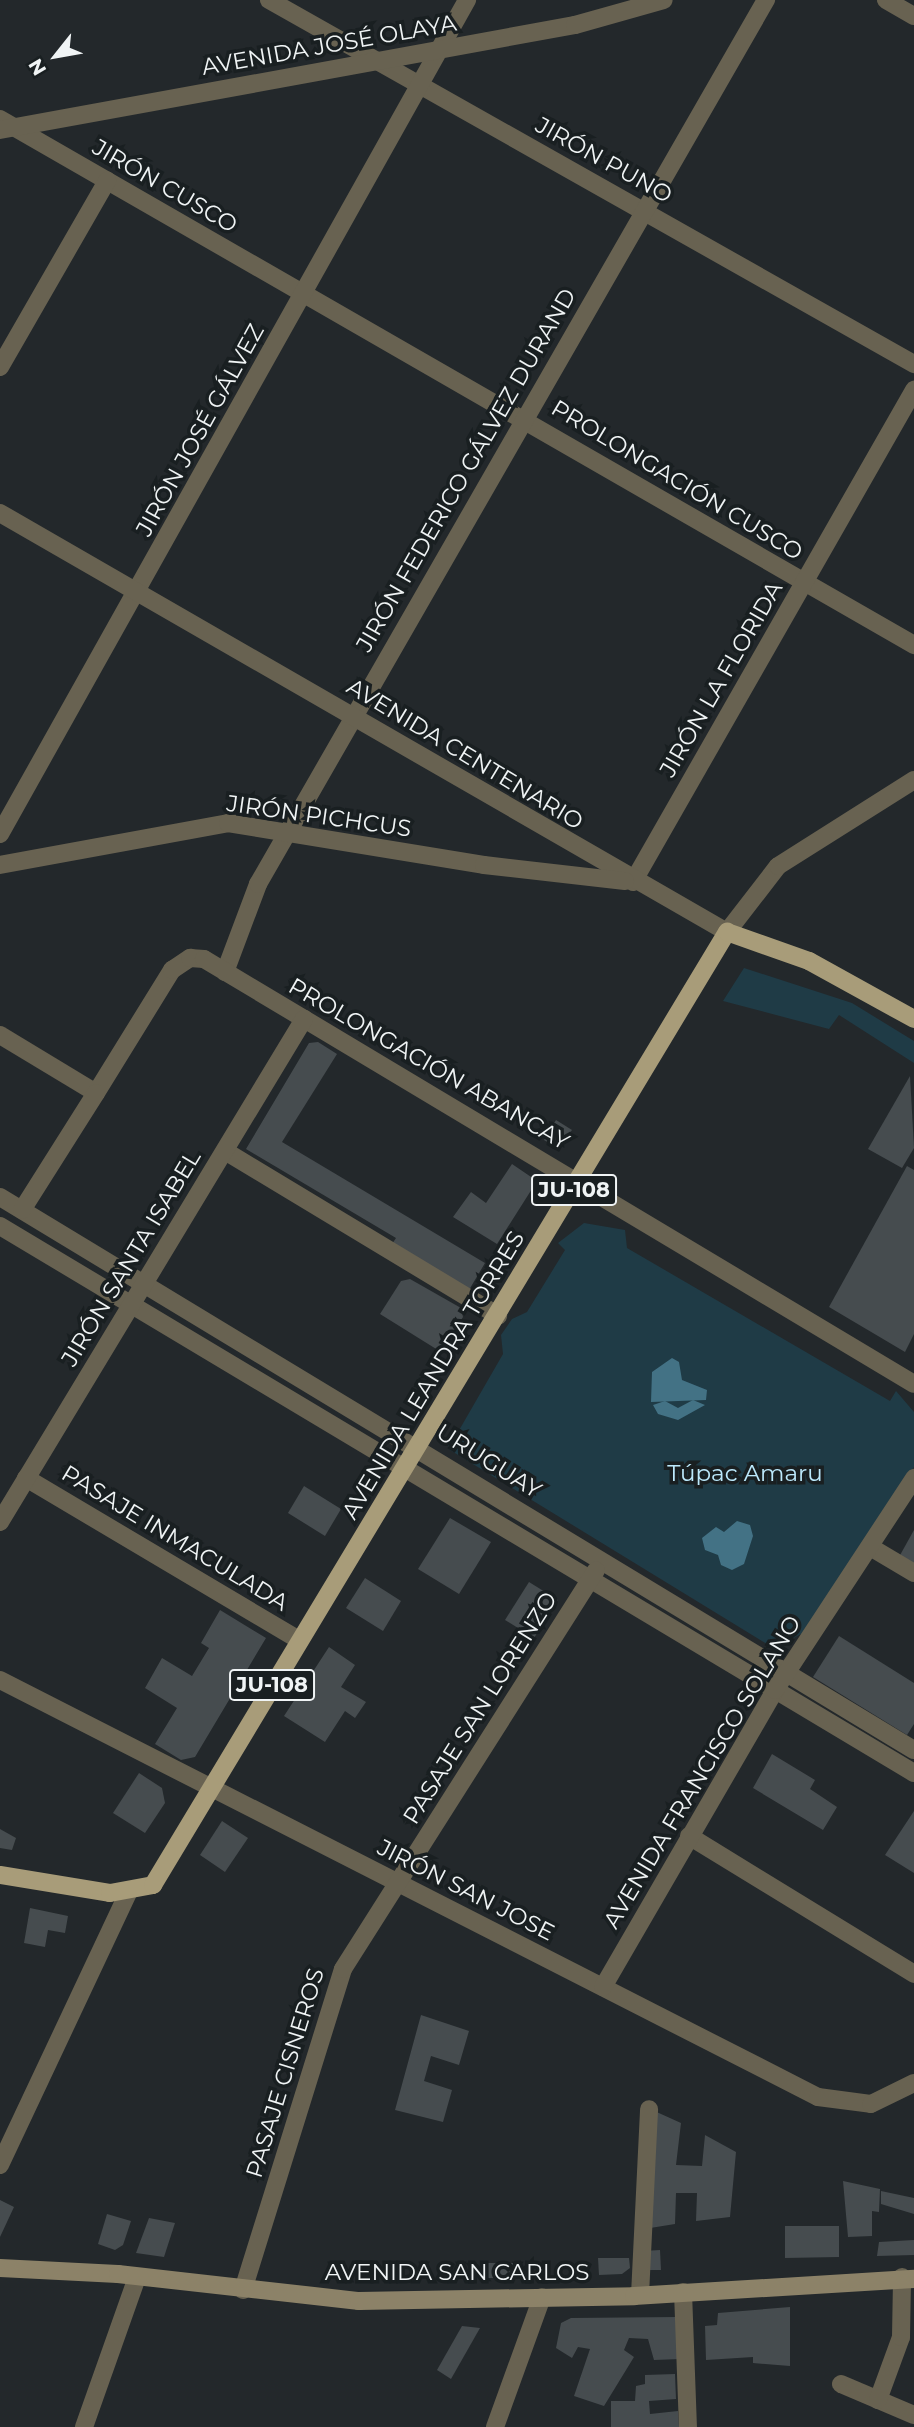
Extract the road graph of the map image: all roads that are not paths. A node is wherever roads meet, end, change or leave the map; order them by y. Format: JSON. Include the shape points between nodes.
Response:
{"nodes":[{"id":1,"x":270,"y":0,"type":"edge"},
{"id":2,"x":467,"y":0,"type":"edge"},
{"id":3,"x":664,"y":0,"type":"edge"},
{"id":4,"x":766,"y":0,"type":"edge"},
{"id":5,"x":886,"y":0,"type":"edge"},
{"id":6,"x":914,"y":16,"type":"edge"},
{"id":7,"x":440,"y":50,"type":"junction"},
{"id":8,"x":378,"y":61,"type":"junction"},
{"id":9,"x":421,"y":85,"type":"junction"},
{"id":10,"x":5,"y":126,"type":"edge"},
{"id":11,"x":107,"y":181,"type":"junction"},
{"id":12,"x":645,"y":211,"type":"junction"},
{"id":13,"x":305,"y":295,"type":"junction"},
{"id":14,"x":914,"y":363,"type":"edge"},
{"id":15,"x":0,"y":367,"type":"edge"},
{"id":16,"x":914,"y":390,"type":"edge"},
{"id":17,"x":524,"y":417,"type":"junction"},
{"id":18,"x":0,"y":513,"type":"edge"},
{"id":19,"x":804,"y":584,"type":"junction"},
{"id":20,"x":137,"y":591,"type":"junction"},
{"id":21,"x":914,"y":645,"type":"edge"},
{"id":22,"x":352,"y":715,"type":"junction"},
{"id":23,"x":914,"y":780,"type":"edge"},
{"id":24,"x":0,"y":834,"type":"edge"},
{"id":25,"x":288,"y":834,"type":"junction"},
{"id":26,"x":0,"y":865,"type":"edge"},
{"id":27,"x":633,"y":882,"type":"junction"},
{"id":28,"x":727,"y":932,"type":"junction"},
{"id":29,"x":225,"y":972,"type":"junction"},
{"id":30,"x":304,"y":1019,"type":"junction"},
{"id":31,"x":914,"y":1019,"type":"edge"},
{"id":32,"x":0,"y":1035,"type":"edge"},
{"id":33,"x":96,"y":1093,"type":"junction"},
{"id":34,"x":225,"y":1151,"type":"junction"},
{"id":35,"x":579,"y":1181,"type":"junction"},
{"id":36,"x":0,"y":1197,"type":"edge"},
{"id":37,"x":22,"y":1210,"type":"junction"},
{"id":38,"x":0,"y":1226,"type":"edge"},
{"id":39,"x":143,"y":1287,"type":"junction"},
{"id":40,"x":131,"y":1304,"type":"junction"},
{"id":41,"x":498,"y":1315,"type":"junction"},
{"id":42,"x":914,"y":1384,"type":"edge"},
{"id":43,"x":419,"y":1447,"type":"junction"},
{"id":44,"x":408,"y":1466,"type":"junction"},
{"id":45,"x":26,"y":1478,"type":"junction"},
{"id":46,"x":914,"y":1478,"type":"edge"},
{"id":47,"x":0,"y":1522,"type":"edge"},
{"id":48,"x":872,"y":1548,"type":"junction"},
{"id":49,"x":602,"y":1560,"type":"junction"},
{"id":50,"x":914,"y":1573,"type":"edge"},
{"id":51,"x":590,"y":1580,"type":"junction"},
{"id":52,"x":299,"y":1640,"type":"junction"},
{"id":53,"x":787,"y":1670,"type":"junction"},
{"id":54,"x":0,"y":1680,"type":"edge"},
{"id":55,"x":775,"y":1690,"type":"junction"},
{"id":56,"x":914,"y":1750,"type":"edge"},
{"id":57,"x":914,"y":1773,"type":"edge"},
{"id":58,"x":211,"y":1787,"type":"junction"},
{"id":59,"x":689,"y":1836,"type":"junction"},
{"id":60,"x":0,"y":1875,"type":"edge"},
{"id":61,"x":399,"y":1883,"type":"junction"},
{"id":62,"x":128,"y":1893,"type":"junction"},
{"id":63,"x":914,"y":1974,"type":"edge"},
{"id":64,"x":603,"y":1987,"type":"junction"},
{"id":65,"x":914,"y":2082,"type":"edge"},
{"id":66,"x":649,"y":2109,"type":"dead end"},
{"id":67,"x":0,"y":2165,"type":"edge"},
{"id":68,"x":0,"y":2269,"type":"edge"},
{"id":69,"x":137,"y":2277,"type":"junction"},
{"id":70,"x":908,"y":2278,"type":"edge"},
{"id":71,"x":243,"y":2290,"type":"junction"},
{"id":72,"x":683,"y":2292,"type":"junction"},
{"id":73,"x":640,"y":2295,"type":"junction"},
{"id":74,"x":542,"y":2297,"type":"junction"},
{"id":75,"x":841,"y":2384,"type":"dead end"},
{"id":76,"x":878,"y":2400,"type":"junction"},
{"id":77,"x":914,"y":2415,"type":"edge"},
{"id":78,"x":84,"y":2427,"type":"edge"},
{"id":79,"x":495,"y":2427,"type":"edge"},
{"id":80,"x":688,"y":2427,"type":"edge"}],
"edges":[{"from":1,"to":8,"type":"street","name":"JIRÓN PUNO"},
{"from":2,"to":7,"type":"street","name":"JIRÓN JOSÉ GÁLVEZ"},
{"from":3,"to":7,"type":"street","name":"AVENIDA JOSÉ OLAYA","via":[[575,25]]},
{"from":4,"to":12,"type":"street","name":"JIRÓN FEDERICO GÁLVEZ DURAND"},
{"from":5,"to":6,"type":"street"},
{"from":7,"to":8,"type":"street","name":"AVENIDA JOSÉ OLAYA"},
{"from":7,"to":9,"type":"street","name":"JIRÓN JOSÉ GÁLVEZ"},
{"from":8,"to":9,"type":"street","name":"JIRÓN PUNO"},
{"from":8,"to":10,"type":"street","name":"AVENIDA JOSÉ OLAYA"},
{"from":9,"to":12,"type":"street","name":"JIRÓN PUNO"},
{"from":9,"to":13,"type":"street","name":"JIRÓN JOSÉ GÁLVEZ"},
{"from":10,"to":11,"type":"street","name":"JIRÓN CUSCO"},
{"from":11,"to":13,"type":"street","name":"JIRÓN CUSCO"},
{"from":11,"to":15,"type":"street"},
{"from":12,"to":14,"type":"street","name":"JIRÓN PUNO"},
{"from":12,"to":17,"type":"street","name":"JIRÓN FEDERICO GÁLVEZ DURAND"},
{"from":13,"to":17,"type":"street","name":"PROLONGACIÓN CUSCO"},
{"from":13,"to":20,"type":"street","name":"JIRÓN JOSÉ GÁLVEZ"},
{"from":16,"to":19,"type":"street","name":"JIRÓN LA FLORIDA"},
{"from":17,"to":19,"type":"street","name":"PROLONGACIÓN CUSCO"},
{"from":17,"to":22,"type":"street","name":"JIRÓN FEDERICO GÁLVEZ DURAND"},
{"from":18,"to":20,"type":"street","name":"AVENIDA CENTENARIO"},
{"from":19,"to":21,"type":"street","name":"PROLONGACIÓN CUSCO"},
{"from":19,"to":27,"type":"street","name":"JIRÓN LA FLORIDA"},
{"from":20,"to":22,"type":"street","name":"AVENIDA CENTENARIO"},
{"from":20,"to":24,"type":"street","name":"JIRÓN JOSÉ GÁLVEZ"},
{"from":22,"to":25,"type":"street","name":"JIRÓN FEDERICO GÁLVEZ DURAND"},
{"from":22,"to":27,"type":"street","name":"AVENIDA CENTENARIO"},
{"from":23,"to":28,"type":"street","name":"AVENIDA LEANDRA TORRES","via":[[778,866]]},
{"from":25,"to":26,"type":"street","name":"JIRÓN PICHCUS","via":[[229,823]]},
{"from":25,"to":27,"type":"street","name":"JIRÓN PICHCUS"},
{"from":25,"to":29,"type":"street","name":"JIRÓN FEDERICO GÁLVEZ DURAND","via":[[246,907]]},
{"from":27,"to":28,"type":"street","name":"AVENIDA CENTENARIO"},
{"from":28,"to":31,"type":"main road","name":"AVENIDA CENTENARIO","via":[[809,961]]},
{"from":28,"to":35,"type":"main road","name":"AVENIDA LEANDRA TORRES","number":"JU-108"},
{"from":29,"to":30,"type":"street","name":"PROLONGACIÓN ABANCAY"},
{"from":29,"to":33,"type":"street","name":"PROLONGACIÓN ABANCAY","via":[[190,958],[172,970]]},
{"from":30,"to":34,"type":"street","name":"JIRÓN SANTA ISABEL"},
{"from":30,"to":35,"type":"street","name":"PROLONGACIÓN ABANCAY"},
{"from":32,"to":33,"type":"street"},
{"from":33,"to":37,"type":"street"},
{"from":34,"to":39,"type":"street","name":"JIRÓN SANTA ISABEL"},
{"from":34,"to":41,"type":"street"},
{"from":35,"to":41,"type":"main road","name":"AVENIDA LEANDRA TORRES","number":"JU-108"},
{"from":35,"to":42,"type":"street","name":"PROLONGACIÓN ABANCAY"},
{"from":36,"to":37,"type":"street","name":"URUGUAY"},
{"from":37,"to":39,"type":"street","name":"URUGUAY"},
{"from":38,"to":40,"type":"street","name":"URUGUAY"},
{"from":39,"to":40,"type":"street","name":"JIRÓN SANTA ISABEL"},
{"from":39,"to":43,"type":"street","name":"URUGUAY"},
{"from":40,"to":44,"type":"street","name":"URUGUAY"},
{"from":40,"to":45,"type":"street","name":"JIRÓN SANTA ISABEL"},
{"from":41,"to":43,"type":"main road","name":"AVENIDA LEANDRA TORRES","number":"JU-108"},
{"from":43,"to":44,"type":"main road","name":"AVENIDA LEANDRA TORRES","number":"JU-108"},
{"from":43,"to":49,"type":"street","name":"URUGUAY"},
{"from":44,"to":51,"type":"street","name":"URUGUAY"},
{"from":44,"to":52,"type":"main road","name":"AVENIDA LEANDRA TORRES","number":"JU-108"},
{"from":45,"to":47,"type":"street","name":"JIRÓN SANTA ISABEL"},
{"from":45,"to":52,"type":"street","name":"PASAJE INMACULADA"},
{"from":46,"to":48,"type":"street","name":"AVENIDA FRANCISCO SOLANO"},
{"from":48,"to":50,"type":"street"},
{"from":48,"to":53,"type":"street","name":"AVENIDA FRANCISCO SOLANO"},
{"from":49,"to":51,"type":"street","name":"PASAJE SAN LORENZO"},
{"from":49,"to":53,"type":"street","name":"URUGUAY"},
{"from":51,"to":55,"type":"street","name":"URUGUAY"},
{"from":51,"to":61,"type":"street","name":"PASAJE SAN LORENZO"},
{"from":52,"to":58,"type":"main road","name":"AVENIDA LEANDRA TORRES","number":"JU-108"},
{"from":53,"to":55,"type":"street","name":"AVENIDA FRANCISCO SOLANO"},
{"from":53,"to":56,"type":"street","name":"URUGUAY"},
{"from":54,"to":58,"type":"street","name":"JIRÓN SAN JOSE"},
{"from":55,"to":57,"type":"street","name":"URUGUAY"},
{"from":55,"to":59,"type":"street","name":"AVENIDA FRANCISCO SOLANO"},
{"from":58,"to":61,"type":"street","name":"JIRÓN SAN JOSE"},
{"from":58,"to":62,"type":"main road","name":"AVENIDA LEANDRA TORRES","number":"JU-108","via":[[153,1885]]},
{"from":59,"to":63,"type":"street"},
{"from":59,"to":64,"type":"street","name":"AVENIDA FRANCISCO SOLANO"},
{"from":60,"to":62,"type":"main road"},
{"from":61,"to":64,"type":"street","name":"JIRÓN SAN JOSE"},
{"from":61,"to":71,"type":"street","name":"PASAJE CISNEROS","via":[[342,1969]]},
{"from":62,"to":67,"type":"street"},
{"from":64,"to":65,"type":"street","name":"JIRÓN SAN JOSE","via":[[830,2101],[871,2104]]},
{"from":66,"to":73,"type":"street"},
{"from":68,"to":69,"type":"main road","name":"AVENIDA SAN CARLOS"},
{"from":69,"to":71,"type":"main road","name":"AVENIDA SAN CARLOS"},
{"from":69,"to":78,"type":"street"},
{"from":70,"to":72,"type":"main road","name":"AVENIDA SAN CARLOS"},
{"from":70,"to":76,"type":"street","via":[[901,2337]]},
{"from":71,"to":74,"type":"main road","name":"AVENIDA SAN CARLOS","via":[[359,2301]]},
{"from":72,"to":73,"type":"main road","name":"AVENIDA SAN CARLOS"},
{"from":72,"to":80,"type":"street"},
{"from":73,"to":74,"type":"main road","name":"AVENIDA SAN CARLOS"},
{"from":74,"to":79,"type":"street"},
{"from":75,"to":76,"type":"street"},
{"from":76,"to":77,"type":"street"}]}
